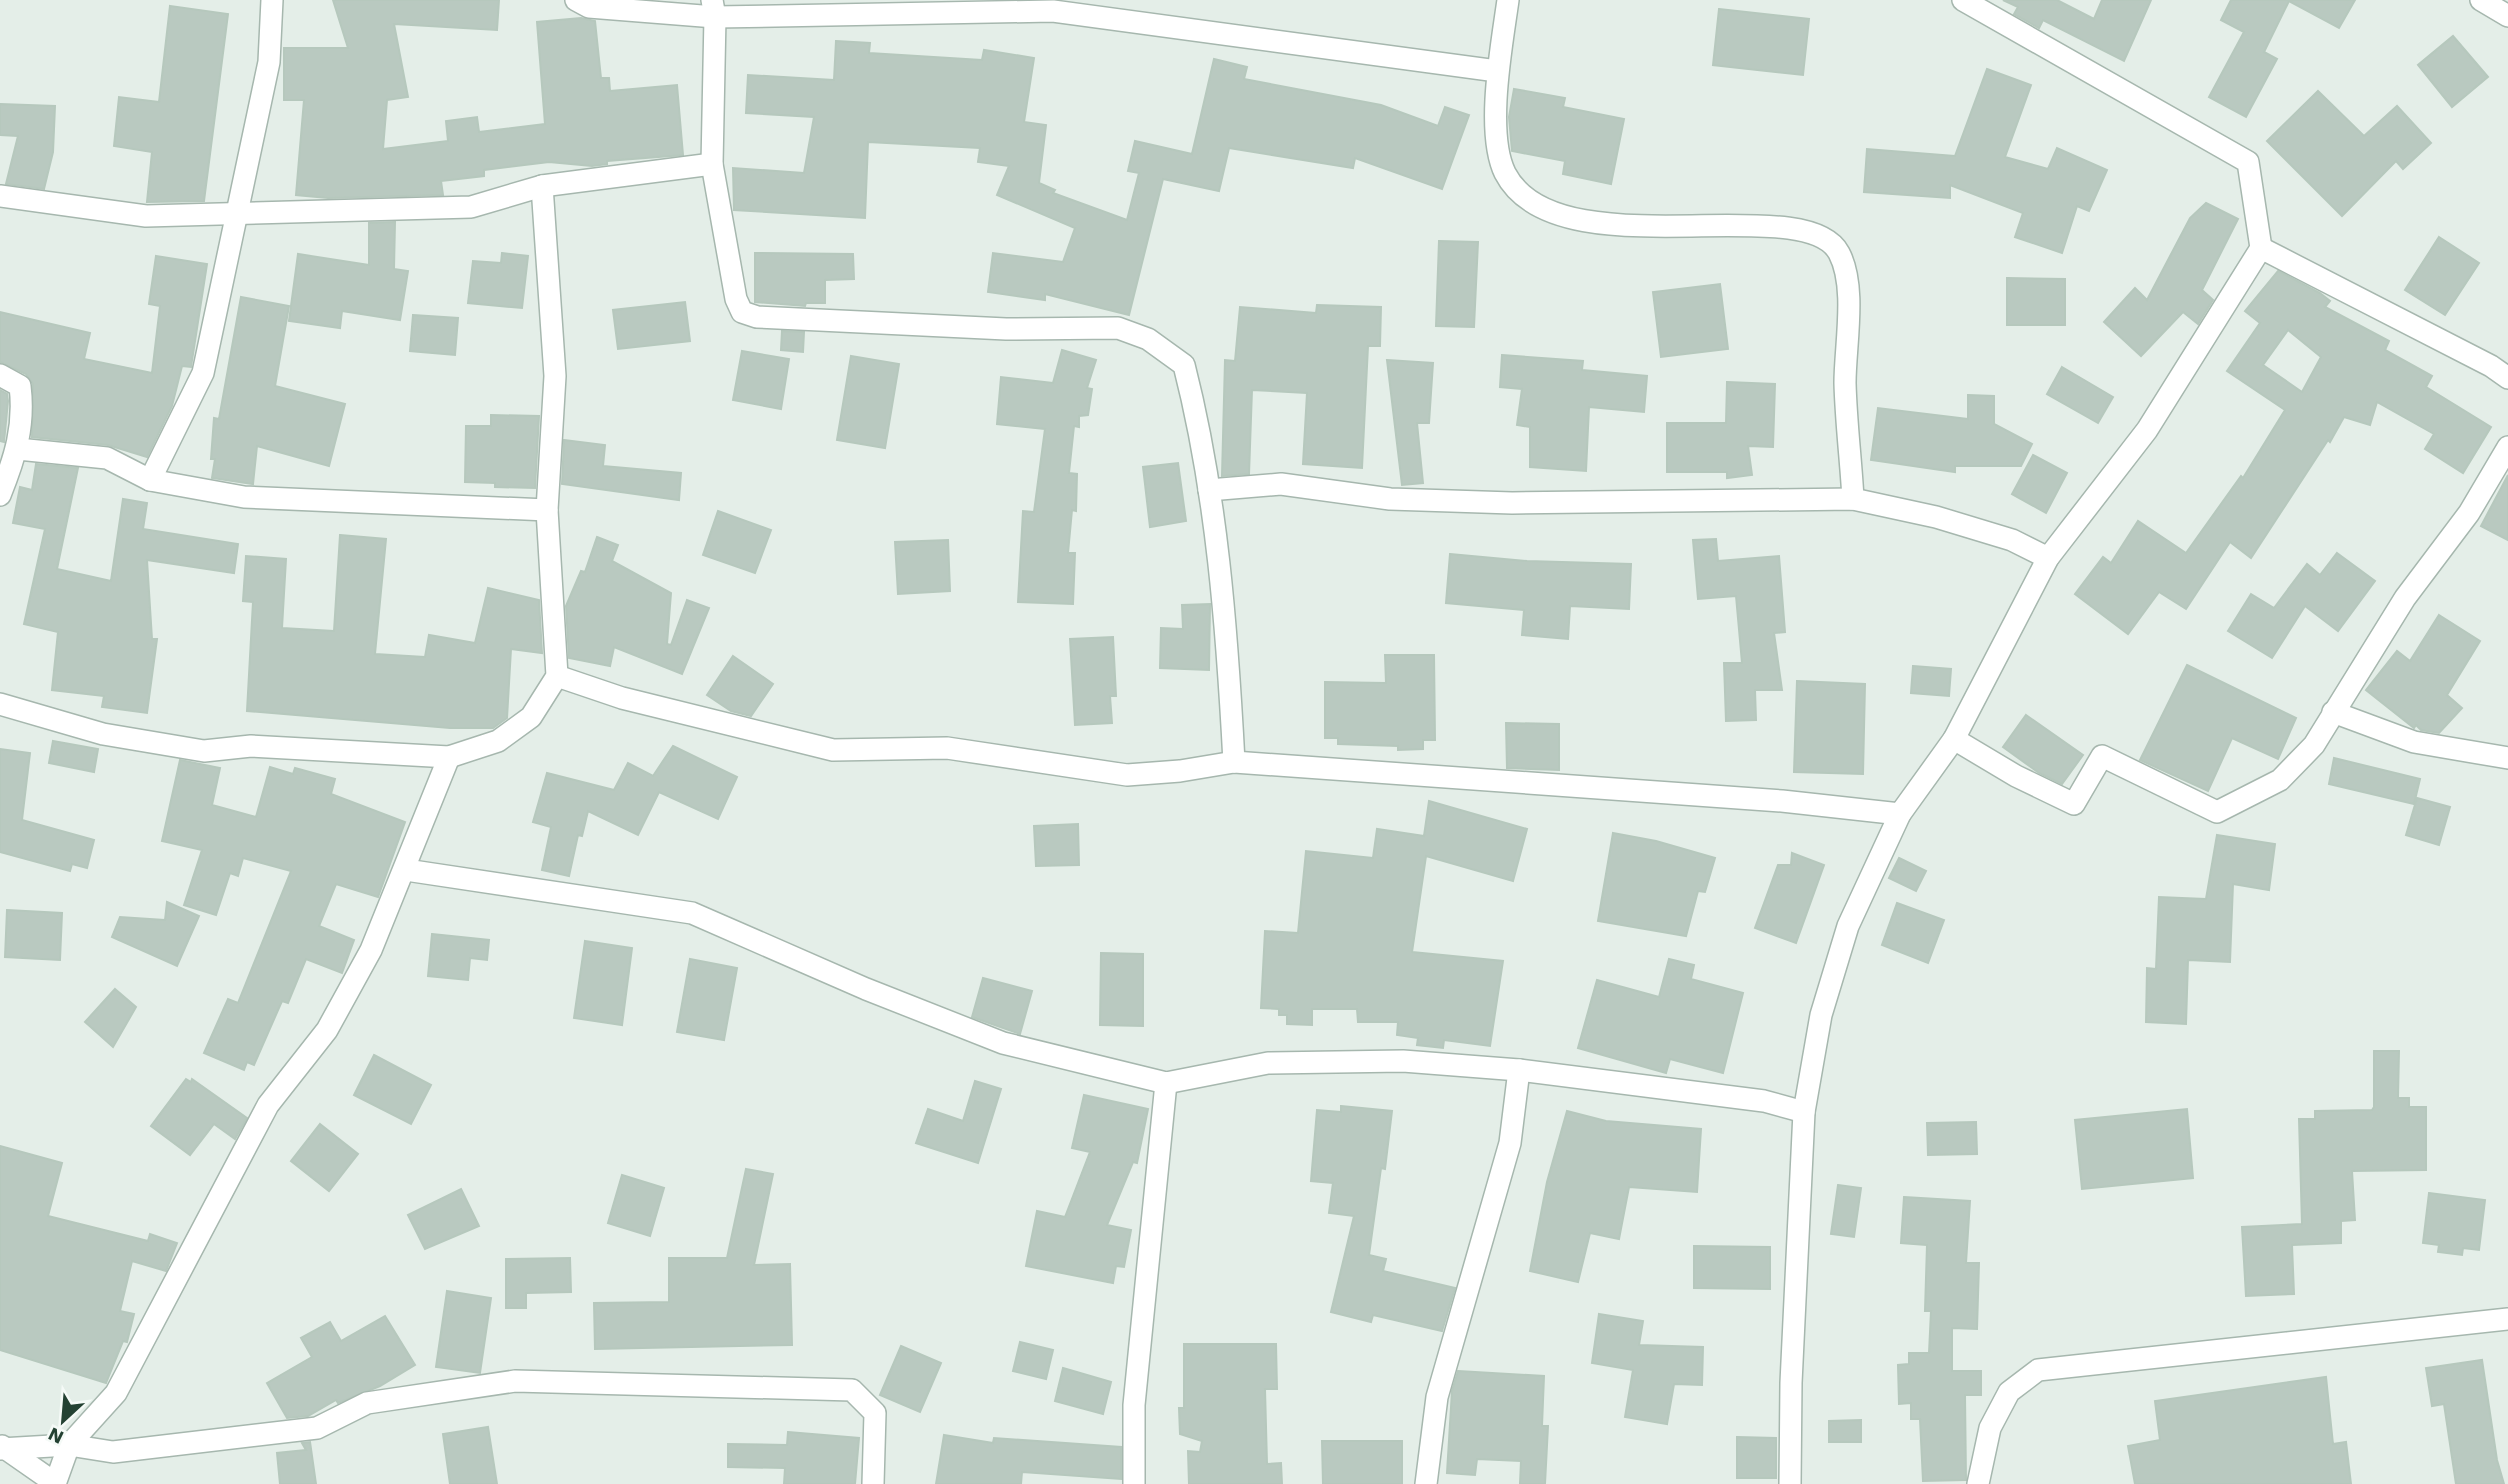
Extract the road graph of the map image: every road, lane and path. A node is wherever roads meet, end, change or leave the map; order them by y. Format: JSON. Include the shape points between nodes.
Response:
{"nodes":[{"id":1,"x":272,"y":0,"type":"edge"},
{"id":2,"x":576,"y":0,"type":"edge"},
{"id":3,"x":1508,"y":0,"type":"edge"},
{"id":4,"x":1963,"y":0,"type":"edge"},
{"id":5,"x":2480,"y":0,"type":"edge"},
{"id":6,"x":713,"y":9,"type":"edge"},
{"id":7,"x":2508,"y":16,"type":"edge"},
{"id":8,"x":1497,"y":71,"type":"junction"},
{"id":9,"x":712,"y":164,"type":"junction"},
{"id":10,"x":542,"y":186,"type":"junction"},
{"id":11,"x":0,"y":196,"type":"edge"},
{"id":12,"x":234,"y":215,"type":"junction"},
{"id":13,"x":2261,"y":248,"type":"junction"},
{"id":14,"x":0,"y":375,"type":"edge"},
{"id":15,"x":2508,"y":378,"type":"edge"},
{"id":16,"x":2508,"y":447,"type":"edge"},
{"id":17,"x":18,"y":449,"type":"junction"},
{"id":18,"x":150,"y":480,"type":"junction"},
{"id":19,"x":1209,"y":490,"type":"junction"},
{"id":20,"x":0,"y":495,"type":"edge"},
{"id":21,"x":1853,"y":499,"type":"junction"},
{"id":22,"x":547,"y":510,"type":"junction"},
{"id":23,"x":2048,"y":558,"type":"junction"},
{"id":24,"x":557,"y":676,"type":"junction"},
{"id":25,"x":0,"y":704,"type":"edge"},
{"id":26,"x":2333,"y":712,"type":"junction"},
{"id":27,"x":1954,"y":739,"type":"junction"},
{"id":28,"x":449,"y":757,"type":"junction"},
{"id":29,"x":2508,"y":758,"type":"edge"},
{"id":30,"x":1234,"y":762,"type":"junction"},
{"id":31,"x":1900,"y":814,"type":"junction"},
{"id":32,"x":406,"y":870,"type":"junction"},
{"id":33,"x":1519,"y":1070,"type":"junction"},
{"id":34,"x":1167,"y":1083,"type":"junction"},
{"id":35,"x":1804,"y":1112,"type":"junction"},
{"id":36,"x":2508,"y":1319,"type":"edge"},
{"id":37,"x":1,"y":1445,"type":"edge"},
{"id":38,"x":69,"y":1445,"type":"junction"},
{"id":39,"x":55,"y":1483,"type":"edge"},
{"id":40,"x":873,"y":1484,"type":"edge"},
{"id":41,"x":1135,"y":1484,"type":"edge"},
{"id":42,"x":1426,"y":1484,"type":"edge"},
{"id":43,"x":1790,"y":1484,"type":"edge"},
{"id":44,"x":1979,"y":1484,"type":"edge"}],
"edges":[{"from":1,"to":12,"type":"street","via":[[269,62]]},
{"from":2,"to":6,"type":"street","via":[[589,7]]},
{"from":3,"to":8,"type":"street"},
{"from":4,"to":13,"type":"street","via":[[2248,162]]},
{"from":5,"to":7,"type":"street"},
{"from":6,"to":8,"type":"street","via":[[1054,11]]},
{"from":6,"to":9,"type":"street"},
{"from":8,"to":21,"type":"street","via":[[1497,143],[1505,173],[1530,201],[1574,219],[1641,227],[1770,225],[1817,233],[1838,250],[1848,278],[1845,386]]},
{"from":9,"to":10,"type":"street"},
{"from":9,"to":19,"type":"street","via":[[742,312],[757,317],[1006,329],[1118,328],[1148,340],[1184,365],[1200,426]]},
{"from":10,"to":12,"type":"street","via":[[471,207]]},
{"from":10,"to":22,"type":"street","via":[[555,376]]},
{"from":11,"to":12,"type":"street","via":[[146,216]]},
{"from":12,"to":18,"type":"street","via":[[203,373]]},
{"from":13,"to":15,"type":"street"},
{"from":13,"to":23,"type":"street","via":[[2147,430]]},
{"from":14,"to":17,"type":"street","via":[[20,386]]},
{"from":16,"to":26,"type":"street","via":[[2469,513],[2405,598]]},
{"from":17,"to":18,"type":"street","via":[[107,458]]},
{"from":17,"to":20,"type":"street"},
{"from":18,"to":22,"type":"street","via":[[244,497]]},
{"from":19,"to":21,"type":"street","via":[[1281,484],[1390,499],[1513,503]]},
{"from":19,"to":30,"type":"street"},
{"from":21,"to":23,"type":"street","via":[[1936,517],[2012,540]]},
{"from":22,"to":24,"type":"street"},
{"from":23,"to":27,"type":"street"},
{"from":24,"to":28,"type":"street","via":[[531,718],[498,741]]},
{"from":24,"to":30,"type":"street","via":[[622,698],[833,750],[947,748],[1127,775]]},
{"from":25,"to":28,"type":"street","via":[[103,734],[204,751],[251,746]]},
{"from":26,"to":27,"type":"street","via":[[2314,745],[2280,780],[2217,812],[2102,756],[2074,804]]},
{"from":26,"to":29,"type":"street","via":[[2414,742]]},
{"from":27,"to":31,"type":"street"},
{"from":28,"to":32,"type":"street"},
{"from":30,"to":31,"type":"street","via":[[1783,801]]},
{"from":31,"to":35,"type":"street","via":[[1848,926],[1821,1016]]},
{"from":32,"to":34,"type":"street","via":[[692,913],[1003,1043]]},
{"from":32,"to":38,"type":"street","via":[[371,950],[327,1030],[268,1105],[116,1393]]},
{"from":33,"to":34,"type":"street","via":[[1403,1061],[1268,1063]]},
{"from":33,"to":35,"type":"street","via":[[1764,1101]]},
{"from":33,"to":42,"type":"street","via":[[1510,1143],[1437,1397]]},
{"from":34,"to":41,"type":"street","via":[[1134,1405]]},
{"from":35,"to":43,"type":"street"},
{"from":36,"to":44,"type":"street","via":[[2038,1370],[2009,1392],[1990,1428]]},
{"from":37,"to":38,"type":"street"},
{"from":37,"to":39,"type":"street"},
{"from":38,"to":39,"type":"street"},
{"from":38,"to":40,"type":"street","via":[[113,1452],[317,1427],[367,1403],[515,1381],[852,1390],[875,1413]]}]}
